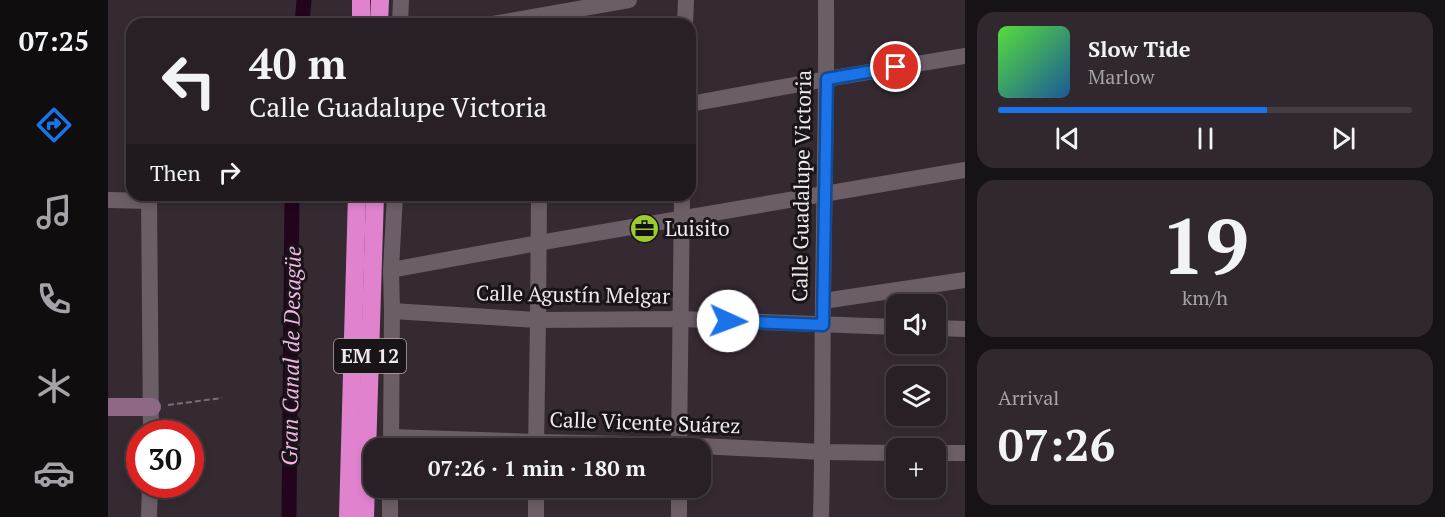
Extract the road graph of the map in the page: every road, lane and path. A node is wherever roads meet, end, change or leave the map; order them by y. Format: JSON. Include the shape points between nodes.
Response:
{"nodes":[{"id":1,"x":361,"y":0,"type":"edge"},
{"id":2,"x":380,"y":0,"type":"edge"},
{"id":3,"x":401,"y":0,"type":"edge"},
{"id":4,"x":629,"y":0,"type":"edge"},
{"id":5,"x":686,"y":0,"type":"edge"},
{"id":6,"x":826,"y":0,"type":"edge"},
{"id":7,"x":541,"y":13,"type":"edge"},
{"id":8,"x":361,"y":18,"type":"edge"},
{"id":9,"x":379,"y":18,"type":"edge"},
{"id":10,"x":400,"y":18,"type":"edge"},
{"id":11,"x":519,"y":18,"type":"edge"},
{"id":12,"x":685,"y":18,"type":"edge"},
{"id":13,"x":965,"y":56,"type":"edge"},
{"id":14,"x":827,"y":79,"type":"junction"},
{"id":15,"x":696,"y":103,"type":"edge"},
{"id":16,"x":965,"y":170,"type":"edge"},
{"id":17,"x":825,"y":194,"type":"junction"},
{"id":18,"x":126,"y":199,"type":"edge"},
{"id":19,"x":108,"y":200,"type":"edge"},
{"id":20,"x":149,"y":201,"type":"edge"},
{"id":21,"x":357,"y":201,"type":"edge"},
{"id":22,"x":375,"y":201,"type":"edge"},
{"id":23,"x":394,"y":201,"type":"edge"},
{"id":24,"x":538,"y":201,"type":"edge"},
{"id":25,"x":682,"y":201,"type":"edge"},
{"id":26,"x":682,"y":218,"type":"junction"},
{"id":27,"x":538,"y":243,"type":"junction"},
{"id":28,"x":391,"y":270,"type":"junction"},
{"id":29,"x":965,"y":280,"type":"edge"},
{"id":30,"x":823,"y":301,"type":"junction"},
{"id":31,"x":392,"y":311,"type":"junction"},
{"id":32,"x":681,"y":319,"type":"junction"},
{"id":33,"x":538,"y":320,"type":"junction"},
{"id":34,"x":823,"y":325,"type":"junction"},
{"id":35,"x":886,"y":327,"type":"edge"},
{"id":36,"x":946,"y":328,"type":"edge"},
{"id":37,"x":965,"y":329,"type":"edge"},
{"id":38,"x":222,"y":398,"type":"dead end"},
{"id":39,"x":108,"y":407,"type":"edge"},
{"id":40,"x":152,"y":407,"type":"junction"},
{"id":41,"x":152,"y":420,"type":"edge"},
{"id":42,"x":391,"y":438,"type":"edge"},
{"id":43,"x":536,"y":438,"type":"edge"},
{"id":44,"x":679,"y":438,"type":"edge"},
{"id":45,"x":711,"y":448,"type":"edge"},
{"id":46,"x":823,"y":452,"type":"junction"},
{"id":47,"x":886,"y":453,"type":"edge"},
{"id":48,"x":946,"y":453,"type":"edge"},
{"id":49,"x":965,"y":453,"type":"edge"},
{"id":50,"x":150,"y":498,"type":"edge"},
{"id":51,"x":390,"y":498,"type":"edge"},
{"id":52,"x":536,"y":498,"type":"edge"},
{"id":53,"x":679,"y":498,"type":"edge"},
{"id":54,"x":149,"y":517,"type":"edge"},
{"id":55,"x":348,"y":517,"type":"edge"},
{"id":56,"x":365,"y":517,"type":"edge"},
{"id":57,"x":390,"y":517,"type":"edge"},
{"id":58,"x":536,"y":517,"type":"edge"},
{"id":59,"x":679,"y":517,"type":"edge"},
{"id":60,"x":821,"y":517,"type":"edge"}],
"edges":[{"from":1,"to":8,"type":"highway"},
{"from":2,"to":9,"type":"highway"},
{"from":3,"to":10,"type":"street"},
{"from":4,"to":7,"type":"street"},
{"from":5,"to":12,"type":"street"},
{"from":6,"to":14,"type":"street","name":"Calle Guadalupe Victoria"},
{"from":7,"to":11,"type":"street"},
{"from":13,"to":14,"type":"street"},
{"from":14,"to":15,"type":"street"},
{"from":14,"to":17,"type":"street","name":"Calle Guadalupe Victoria"},
{"from":16,"to":17,"type":"street"},
{"from":17,"to":26,"type":"street"},
{"from":17,"to":30,"type":"street","name":"Calle Guadalupe Victoria"},
{"from":18,"to":19,"type":"street"},
{"from":20,"to":40,"type":"street"},
{"from":21,"to":55,"type":"highway","number":"EM 12"},
{"from":22,"to":56,"type":"highway","number":"EM 12"},
{"from":23,"to":28,"type":"street"},
{"from":24,"to":27,"type":"street"},
{"from":25,"to":26,"type":"street"},
{"from":26,"to":27,"type":"street"},
{"from":26,"to":32,"type":"street"},
{"from":27,"to":28,"type":"street"},
{"from":27,"to":33,"type":"street"},
{"from":28,"to":31,"type":"street"},
{"from":29,"to":30,"type":"street"},
{"from":30,"to":34,"type":"street","name":"Calle Guadalupe Victoria"},
{"from":31,"to":33,"type":"street","name":"Calle Agustín Melgar"},
{"from":31,"to":42,"type":"street"},
{"from":32,"to":33,"type":"street","name":"Calle Agustín Melgar"},
{"from":32,"to":34,"type":"street","name":"Calle Agustín Melgar"},
{"from":32,"to":44,"type":"street"},
{"from":33,"to":43,"type":"street"},
{"from":34,"to":35,"type":"street","name":"Calle Agustín Melgar"},
{"from":34,"to":46,"type":"street","name":"Calle Guadalupe Victoria"},
{"from":36,"to":37,"type":"street"},
{"from":38,"to":40,"type":"path"},
{"from":39,"to":40,"type":"street"},
{"from":40,"to":41,"type":"street"},
{"from":45,"to":46,"type":"street","name":"Calle Vicente Suárez"},
{"from":46,"to":47,"type":"street","name":"Calle Vicente Suárez"},
{"from":46,"to":60,"type":"street","name":"Calle Guadalupe Victoria"},
{"from":48,"to":49,"type":"street"},
{"from":50,"to":54,"type":"street"},
{"from":51,"to":57,"type":"street"},
{"from":52,"to":58,"type":"street"},
{"from":53,"to":59,"type":"street"}]}
